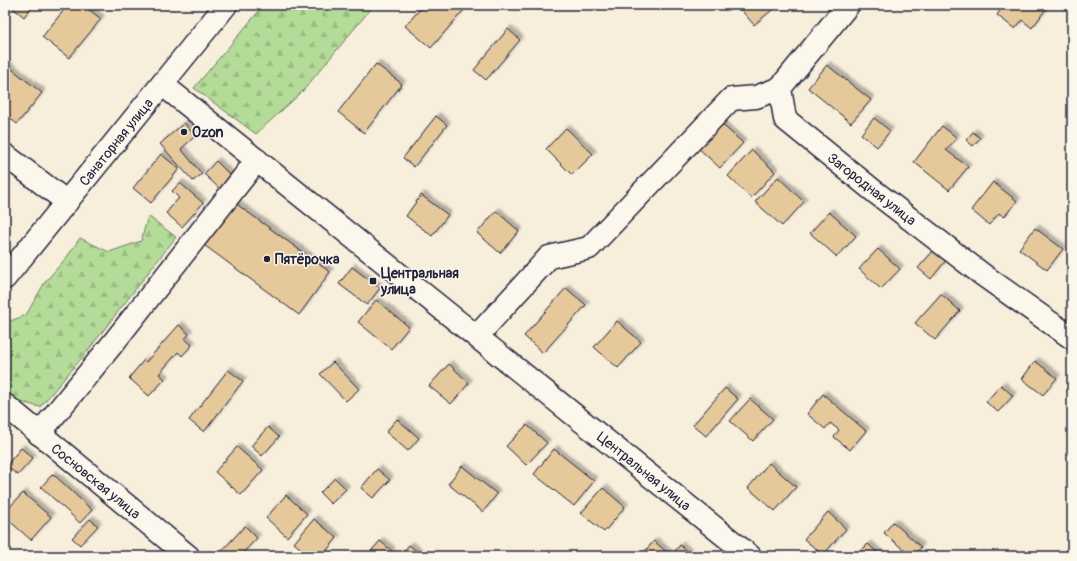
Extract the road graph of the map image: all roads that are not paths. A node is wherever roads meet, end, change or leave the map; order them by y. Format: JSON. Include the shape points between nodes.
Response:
{"nodes":[{"id":1,"x":226,"y":5,"type":"edge"},
{"id":2,"x":848,"y":5,"type":"edge"},
{"id":3,"x":163,"y":84,"type":"junction"},
{"id":4,"x":780,"y":88,"type":"junction"},
{"id":5,"x":5,"y":155,"type":"edge"},
{"id":6,"x":257,"y":160,"type":"junction"},
{"id":7,"x":68,"y":202,"type":"junction"},
{"id":8,"x":5,"y":278,"type":"edge"},
{"id":9,"x":477,"y":336,"type":"junction"},
{"id":10,"x":1072,"y":338,"type":"edge"},
{"id":11,"x":5,"y":405,"type":"edge"},
{"id":12,"x":39,"y":434,"type":"junction"},
{"id":13,"x":188,"y":556,"type":"edge"},
{"id":14,"x":750,"y":556,"type":"edge"}],
"edges":[{"from":1,"to":3,"type":"street","name":"Санаторная улица"},
{"from":2,"to":4,"type":"street"},
{"from":3,"to":6,"type":"street","name":"Центральная улица"},
{"from":3,"to":7,"type":"street","name":"Санаторная улица"},
{"from":4,"to":9,"type":"street","via":[[756,97],[731,99],[588,248],[548,257]]},
{"from":4,"to":10,"type":"street","name":"Загородная улица","via":[[785,118],[875,192],[983,275]]},
{"from":5,"to":7,"type":"street"},
{"from":6,"to":9,"type":"street","name":"Центральная улица"},
{"from":6,"to":12,"type":"street"},
{"from":7,"to":8,"type":"street","name":"Санаторная улица"},
{"from":9,"to":14,"type":"street","name":"Центральная улица"},
{"from":11,"to":12,"type":"street","name":"Сосновская улица"},
{"from":12,"to":13,"type":"street","name":"Сосновская улица"}]}
